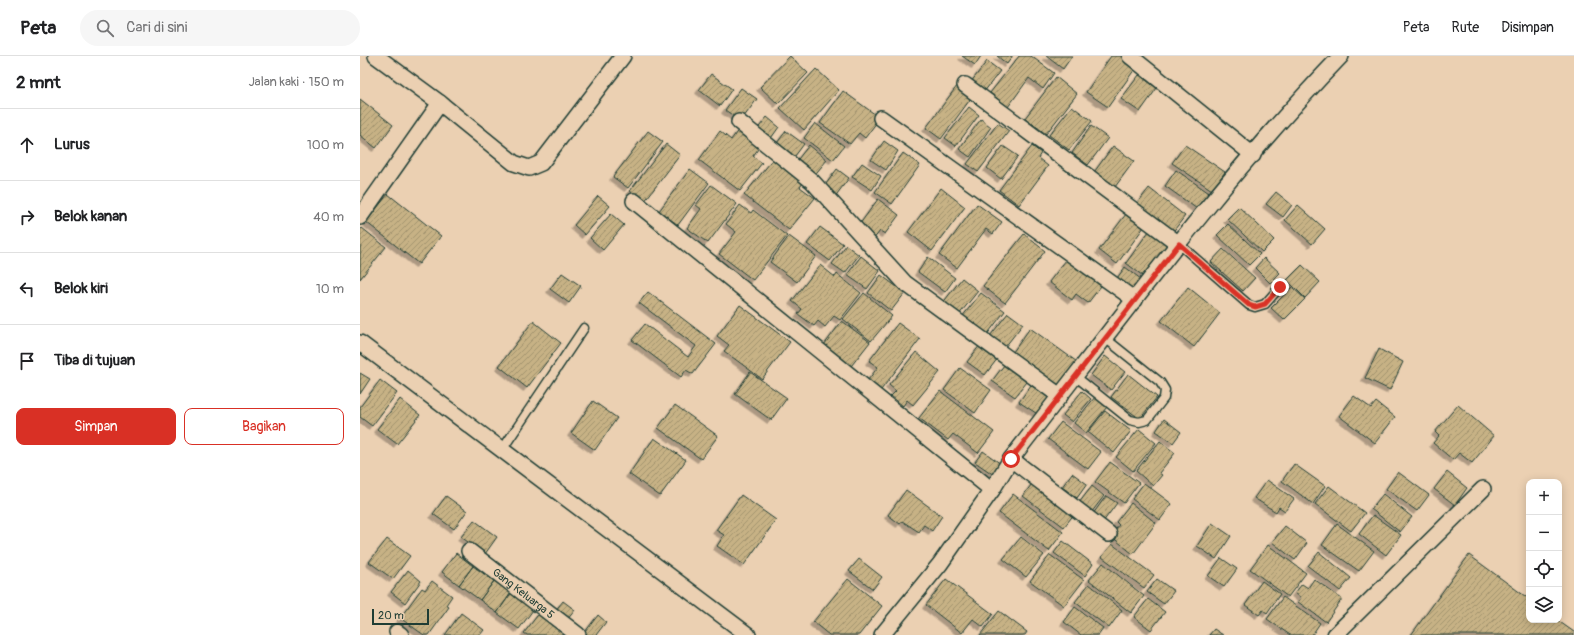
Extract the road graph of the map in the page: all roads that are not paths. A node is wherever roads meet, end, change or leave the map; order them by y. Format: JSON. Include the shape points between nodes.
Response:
{"nodes":[{"id":1,"x":376,"y":56,"type":"edge"},
{"id":2,"x":623,"y":56,"type":"edge"},
{"id":3,"x":1130,"y":56,"type":"edge"},
{"id":4,"x":1341,"y":56,"type":"edge"},
{"id":5,"x":965,"y":85,"type":"dead end"},
{"id":6,"x":440,"y":103,"type":"junction"},
{"id":7,"x":882,"y":118,"type":"dead end"},
{"id":8,"x":738,"y":122,"type":"dead end"},
{"id":9,"x":1253,"y":154,"type":"junction"},
{"id":10,"x":634,"y":201,"type":"dead end"},
{"id":11,"x":360,"y":217,"type":"edge"},
{"id":12,"x":1179,"y":244,"type":"junction"},
{"id":13,"x":1280,"y":287,"type":"dead end"},
{"id":14,"x":1135,"y":300,"type":"junction"},
{"id":15,"x":584,"y":328,"type":"dead end"},
{"id":16,"x":1105,"y":338,"type":"junction"},
{"id":17,"x":360,"y":343,"type":"edge"},
{"id":18,"x":1075,"y":376,"type":"junction"},
{"id":19,"x":1060,"y":396,"type":"junction"},
{"id":20,"x":502,"y":450,"type":"junction"},
{"id":21,"x":1011,"y":459,"type":"junction"},
{"id":22,"x":1483,"y":489,"type":"dead end"},
{"id":23,"x":992,"y":490,"type":"junction"},
{"id":24,"x":1109,"y":534,"type":"dead end"},
{"id":25,"x":469,"y":551,"type":"dead end"},
{"id":26,"x":578,"y":635,"type":"edge"},
{"id":27,"x":748,"y":635,"type":"edge"},
{"id":28,"x":882,"y":635,"type":"edge"},
{"id":29,"x":1335,"y":635,"type":"edge"}],
"edges":[{"from":1,"to":6,"type":"street"},
{"from":2,"to":6,"type":"street","via":[[541,163],[529,168],[514,163]]},
{"from":3,"to":9,"type":"street"},
{"from":4,"to":9,"type":"street"},
{"from":5,"to":12,"type":"street"},
{"from":6,"to":11,"type":"street"},
{"from":7,"to":14,"type":"street"},
{"from":8,"to":19,"type":"street","via":[[812,181],[905,283]]},
{"from":9,"to":12,"type":"street"},
{"from":10,"to":23,"type":"street"},
{"from":12,"to":13,"type":"lane","via":[[1249,305],[1255,307],[1265,304]]},
{"from":12,"to":14,"type":"street"},
{"from":14,"to":16,"type":"street"},
{"from":15,"to":20,"type":"lane"},
{"from":16,"to":18,"type":"street"},
{"from":16,"to":18,"type":"lane","via":[[1160,382],[1164,398],[1147,420],[1130,420]]},
{"from":17,"to":20,"type":"street"},
{"from":18,"to":19,"type":"street"},
{"from":19,"to":21,"type":"street"},
{"from":20,"to":27,"type":"street"},
{"from":21,"to":23,"type":"street"},
{"from":21,"to":24,"type":"street"},
{"from":22,"to":29,"type":"street"},
{"from":23,"to":28,"type":"street","via":[[940,564]]},
{"from":25,"to":26,"type":"street","name":"Gang Keluarga 5"}]}
